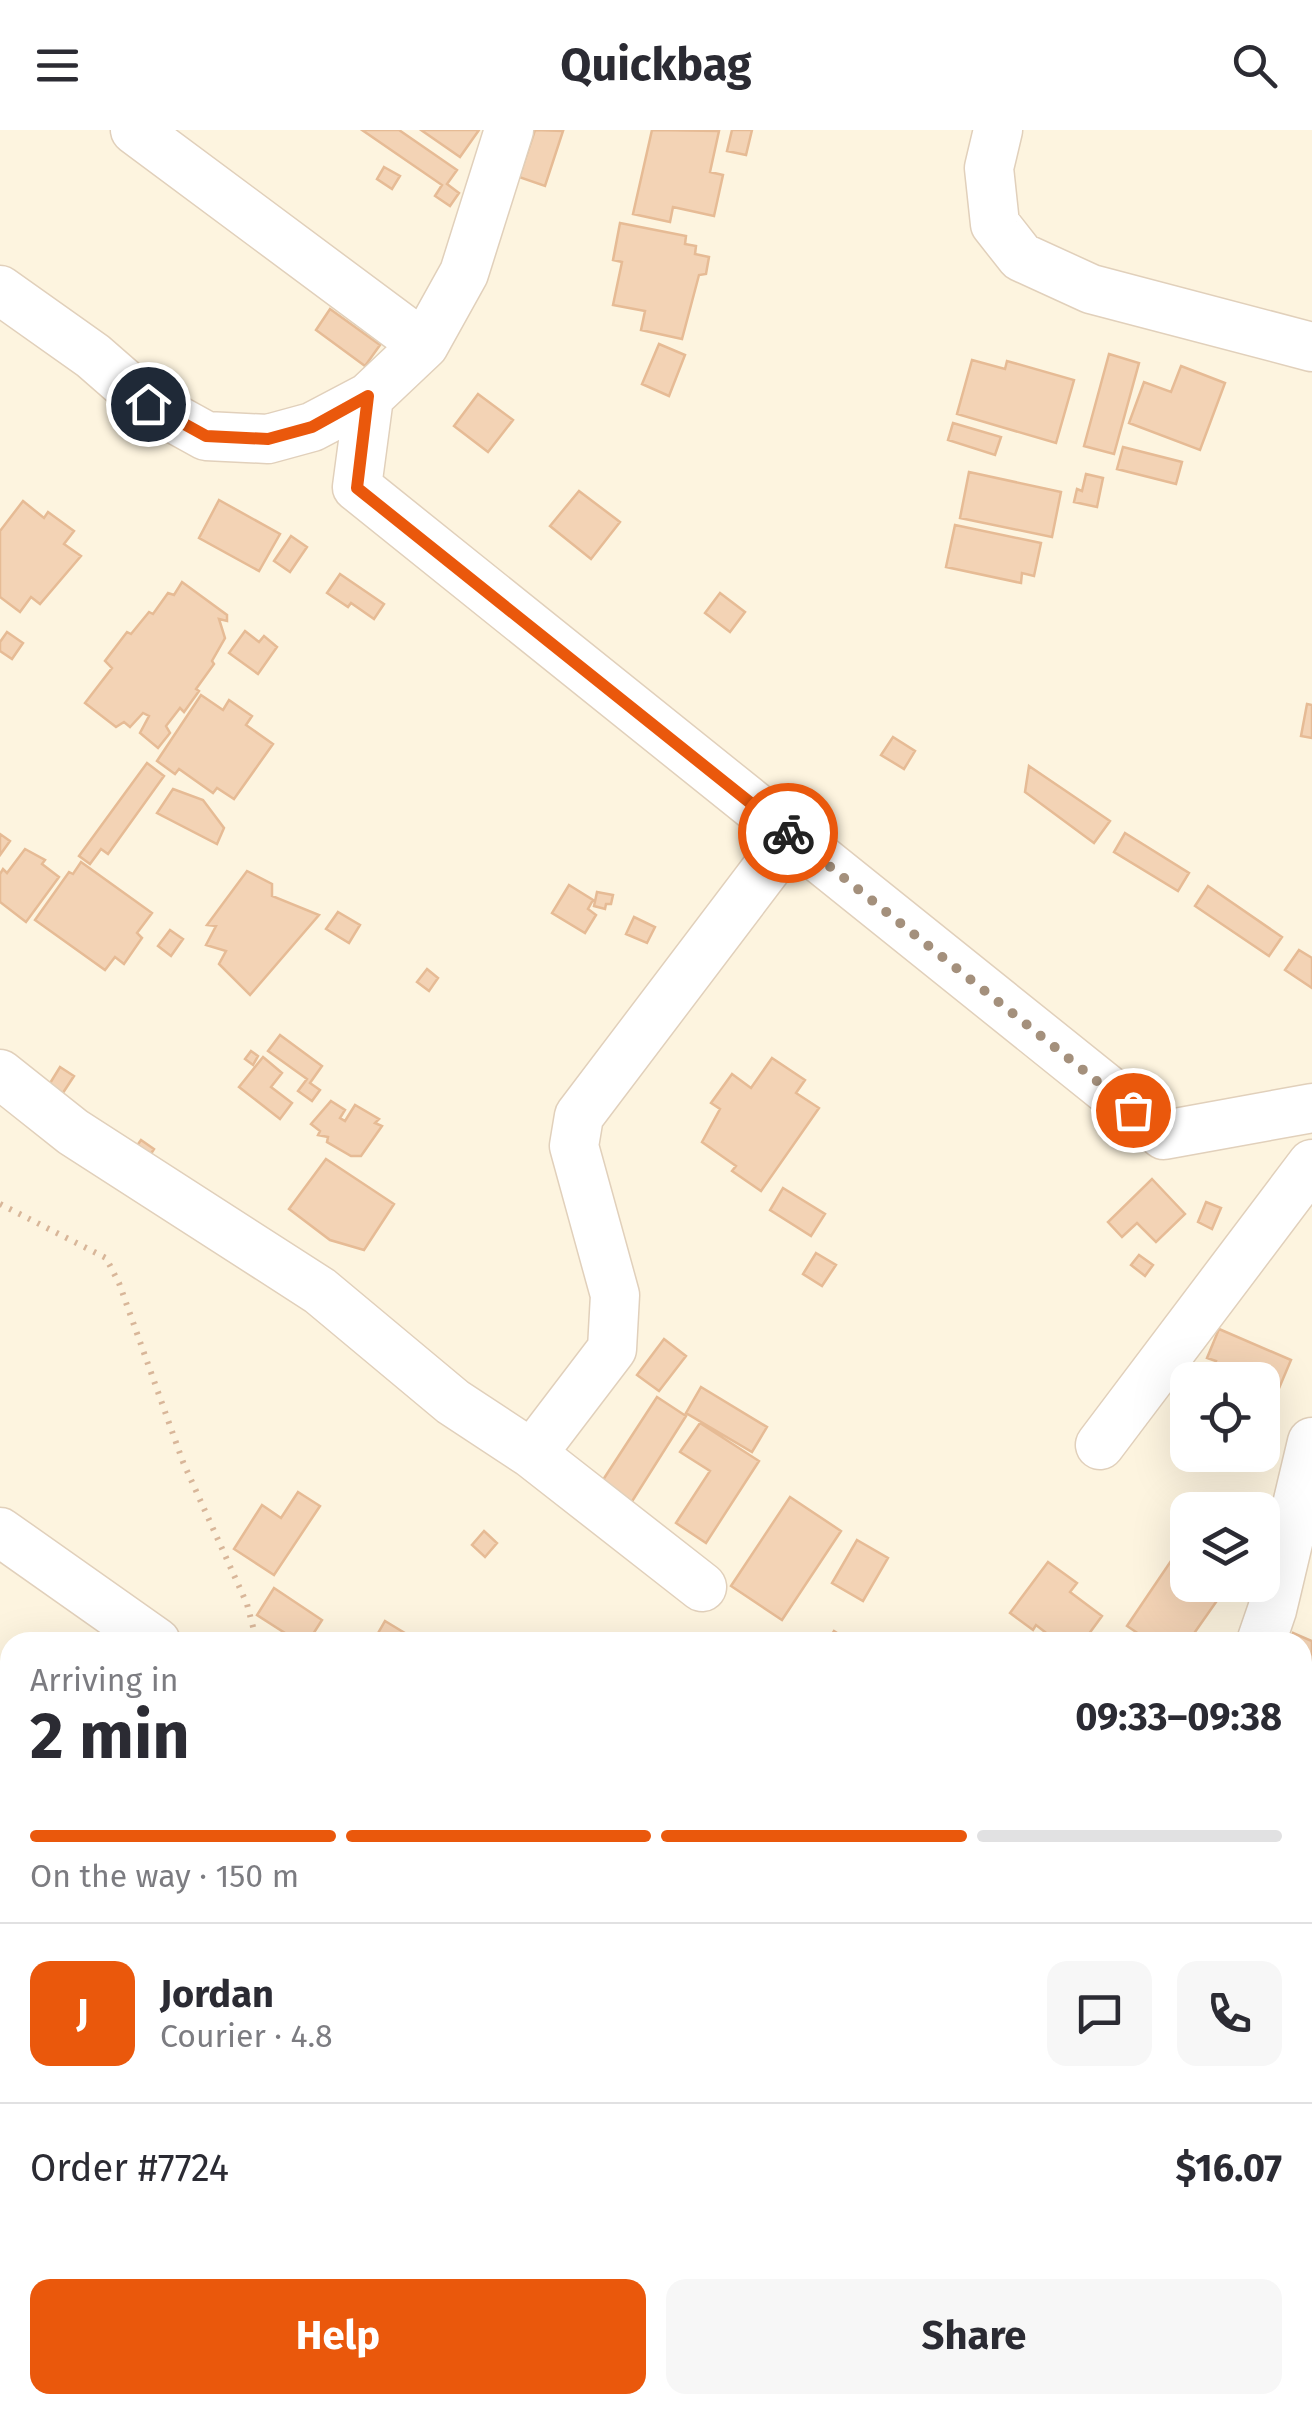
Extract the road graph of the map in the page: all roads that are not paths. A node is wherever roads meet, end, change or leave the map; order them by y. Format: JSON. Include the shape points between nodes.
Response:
{"nodes":[{"id":1,"x":134,"y":130,"type":"edge"},
{"id":2,"x":509,"y":130,"type":"edge"},
{"id":3,"x":998,"y":130,"type":"edge"},
{"id":4,"x":0,"y":290,"type":"edge"},
{"id":5,"x":424,"y":346,"type":"junction"},
{"id":6,"x":1312,"y":347,"type":"edge"},
{"id":7,"x":368,"y":396,"type":"junction"},
{"id":8,"x":791,"y":836,"type":"junction"},
{"id":9,"x":0,"y":1074,"type":"edge"},
{"id":10,"x":1312,"y":1108,"type":"edge"},
{"id":11,"x":1312,"y":1164,"type":"edge"},
{"id":12,"x":1312,"y":1442,"type":"edge"},
{"id":13,"x":1100,"y":1444,"type":"dead end"},
{"id":14,"x":532,"y":1454,"type":"junction"},
{"id":15,"x":0,"y":1532,"type":"edge"},
{"id":16,"x":702,"y":1587,"type":"dead end"},
{"id":17,"x":142,"y":1632,"type":"edge"},
{"id":18,"x":1264,"y":1632,"type":"edge"}],
"edges":[{"from":1,"to":5,"type":"street"},
{"from":2,"to":5,"type":"street","via":[[464,272]]},
{"from":3,"to":6,"type":"street","via":[[990,168],[995,224],[1021,257],[1091,289]]},
{"from":4,"to":7,"type":"street","via":[[94,356],[148,404],[206,436],[268,439],[312,427]]},
{"from":5,"to":7,"type":"street"},
{"from":7,"to":8,"type":"street","via":[[357,488]]},
{"from":8,"to":10,"type":"street","via":[[1164,1135]]},
{"from":8,"to":14,"type":"street","via":[[579,1116],[574,1146],[615,1295],[612,1349]]},
{"from":9,"to":14,"type":"street","via":[[72,1132],[320,1291],[453,1402]]},
{"from":11,"to":13,"type":"street"},
{"from":12,"to":18,"type":"street"},
{"from":14,"to":16,"type":"street"},
{"from":15,"to":17,"type":"street"}]}
